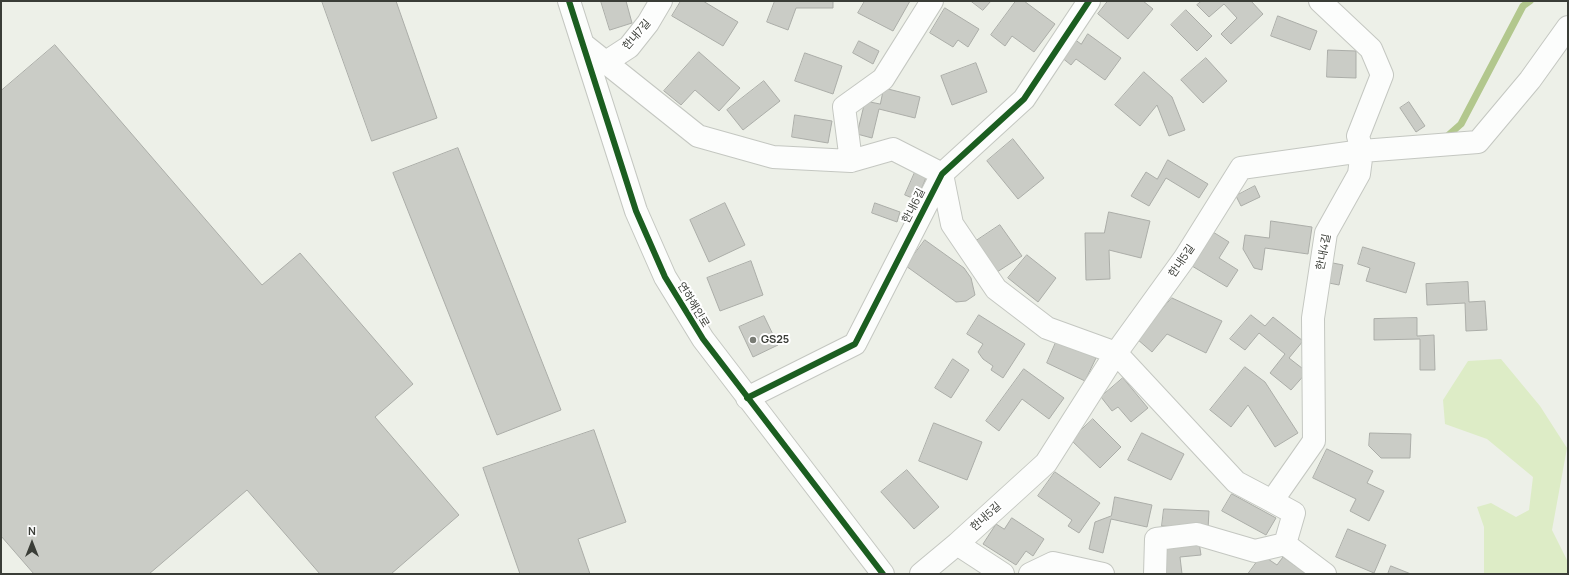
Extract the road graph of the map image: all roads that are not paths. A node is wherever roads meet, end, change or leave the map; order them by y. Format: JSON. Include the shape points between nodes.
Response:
{"nodes":[{"id":1,"x":569,"y":1,"type":"edge"},
{"id":2,"x":661,"y":1,"type":"edge"},
{"id":3,"x":932,"y":1,"type":"edge"},
{"id":4,"x":1089,"y":1,"type":"edge"},
{"id":5,"x":1320,"y":1,"type":"edge"},
{"id":6,"x":1568,"y":27,"type":"edge"},
{"id":7,"x":584,"y":45,"type":"junction"},
{"id":8,"x":606,"y":62,"type":"junction"},
{"id":9,"x":1362,"y":151,"type":"junction"},
{"id":10,"x":851,"y":161,"type":"junction"},
{"id":11,"x":942,"y":174,"type":"junction"},
{"id":12,"x":1116,"y":353,"type":"junction"},
{"id":13,"x":747,"y":398,"type":"junction"},
{"id":14,"x":1272,"y":501,"type":"junction"},
{"id":15,"x":957,"y":544,"type":"junction"},
{"id":16,"x":1285,"y":544,"type":"junction"},
{"id":17,"x":883,"y":574,"type":"edge"},
{"id":18,"x":921,"y":574,"type":"edge"},
{"id":19,"x":1003,"y":574,"type":"edge"},
{"id":20,"x":1030,"y":574,"type":"edge"},
{"id":21,"x":1102,"y":574,"type":"edge"},
{"id":22,"x":1155,"y":574,"type":"edge"},
{"id":23,"x":1326,"y":574,"type":"edge"}],
"edges":[{"from":1,"to":7,"type":"street","name":"연하해안로"},
{"from":2,"to":8,"type":"street","name":"한내7길","via":[[629,47]]},
{"from":3,"to":10,"type":"street","via":[[883,79],[844,107]]},
{"from":4,"to":11,"type":"street","name":"한내6길","via":[[1024,99]]},
{"from":5,"to":9,"type":"street","via":[[1371,49],[1382,75],[1358,136]]},
{"from":6,"to":9,"type":"street","via":[[1530,80],[1478,142]]},
{"from":7,"to":8,"type":"street"},
{"from":7,"to":13,"type":"street","name":"연하해안로","via":[[636,211],[665,277],[702,339]]},
{"from":8,"to":10,"type":"street","via":[[698,136],[773,157]]},
{"from":9,"to":12,"type":"street","name":"한내5길","via":[[1241,168],[1184,259]]},
{"from":9,"to":14,"type":"street","name":"한내4길","via":[[1359,174],[1326,233],[1313,318],[1314,441]]},
{"from":10,"to":11,"type":"street","via":[[893,149]]},
{"from":11,"to":12,"type":"street","via":[[952,224],[996,289],[1047,328]]},
{"from":11,"to":13,"type":"street","name":"한내6길","via":[[855,344]]},
{"from":12,"to":14,"type":"street","via":[[1236,482]]},
{"from":12,"to":15,"type":"street","name":"한내5길","via":[[1046,463]]},
{"from":13,"to":17,"type":"street","name":"연하해안로"},
{"from":14,"to":16,"type":"street","via":[[1294,513]]},
{"from":15,"to":18,"type":"street","name":"한내5길"},
{"from":15,"to":19,"type":"street"},
{"from":16,"to":22,"type":"street","via":[[1255,551],[1197,534],[1156,539]]},
{"from":16,"to":23,"type":"street"},
{"from":20,"to":21,"type":"street","via":[[1054,563]]}]}
